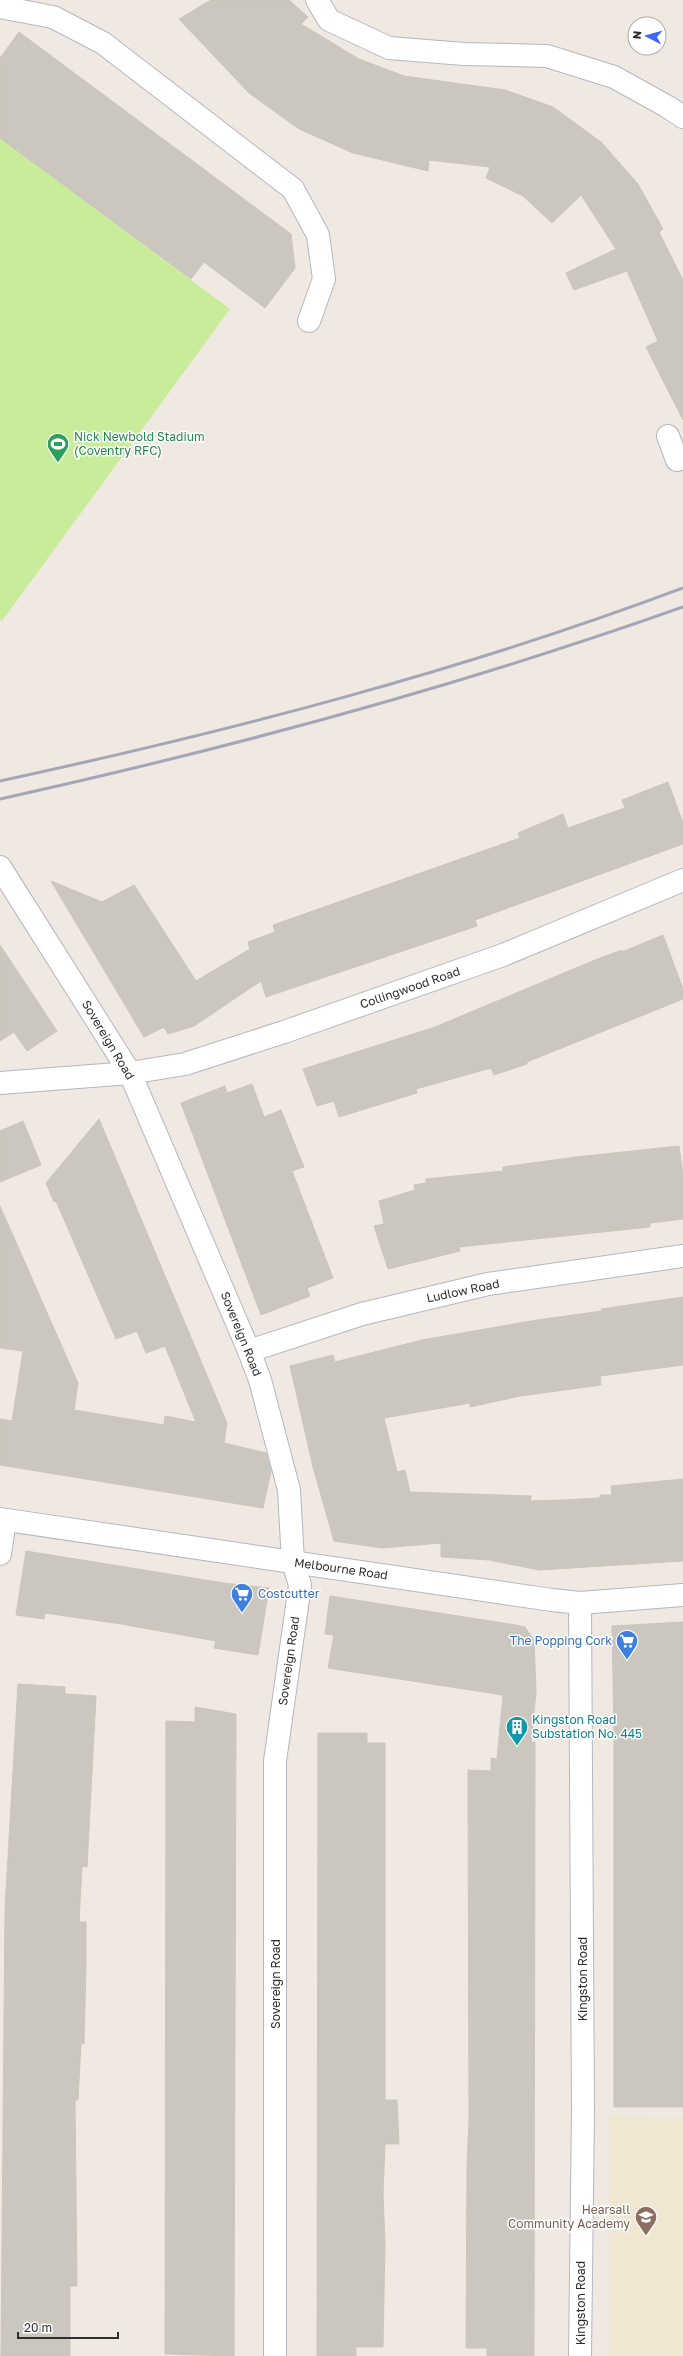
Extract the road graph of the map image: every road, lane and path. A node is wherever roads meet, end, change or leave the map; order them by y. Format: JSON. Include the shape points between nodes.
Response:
{"nodes":[{"id":1,"x":317,"y":0,"type":"edge"},
{"id":2,"x":0,"y":7,"type":"edge"},
{"id":3,"x":683,"y":117,"type":"edge"},
{"id":4,"x":309,"y":321,"type":"dead end"},
{"id":5,"x":668,"y":436,"type":"dead end"},
{"id":6,"x":683,"y":458,"type":"edge"},
{"id":7,"x":0,"y":867,"type":"edge"},
{"id":8,"x":683,"y":880,"type":"edge"},
{"id":9,"x":130,"y":1073,"type":"junction"},
{"id":10,"x":0,"y":1083,"type":"edge"},
{"id":11,"x":683,"y":1256,"type":"edge"},
{"id":12,"x":249,"y":1351,"type":"junction"},
{"id":13,"x":2,"y":1520,"type":"edge"},
{"id":14,"x":0,"y":1554,"type":"edge"},
{"id":15,"x":294,"y":1562,"type":"junction"},
{"id":16,"x":683,"y":1595,"type":"edge"},
{"id":17,"x":580,"y":1602,"type":"junction"},
{"id":18,"x":275,"y":2356,"type":"edge"},
{"id":19,"x":580,"y":2356,"type":"edge"}],
"edges":[{"from":1,"to":3,"type":"street","via":[[329,20],[389,48],[464,54],[547,56],[614,77]]},
{"from":2,"to":4,"type":"street","via":[[53,17],[103,44],[293,189],[318,235],[324,279]]},
{"from":5,"to":6,"type":"street","via":[[677,460]]},
{"from":7,"to":9,"type":"street","name":"Sovereign Road"},
{"from":8,"to":9,"type":"street","name":"Collingwood Road","via":[[503,955],[291,1030],[185,1064]]},
{"from":9,"to":10,"type":"street","name":"Collingwood Road"},
{"from":9,"to":12,"type":"street","name":"Sovereign Road"},
{"from":11,"to":12,"type":"street","name":"Ludlow Road","via":[[488,1284],[362,1314]]},
{"from":12,"to":15,"type":"street","name":"Sovereign Road","via":[[260,1380],[289,1490]]},
{"from":13,"to":14,"type":"street"},
{"from":13,"to":15,"type":"street","name":"Melbourne Road"},
{"from":15,"to":17,"type":"street","name":"Melbourne Road"},
{"from":15,"to":18,"type":"street","name":"Sovereign Road","via":[[300,1585],[275,1762]]},
{"from":16,"to":17,"type":"street","name":"Melbourne Road"},
{"from":17,"to":19,"type":"street","name":"Kingston Road","via":[[584,2104]]}]}
